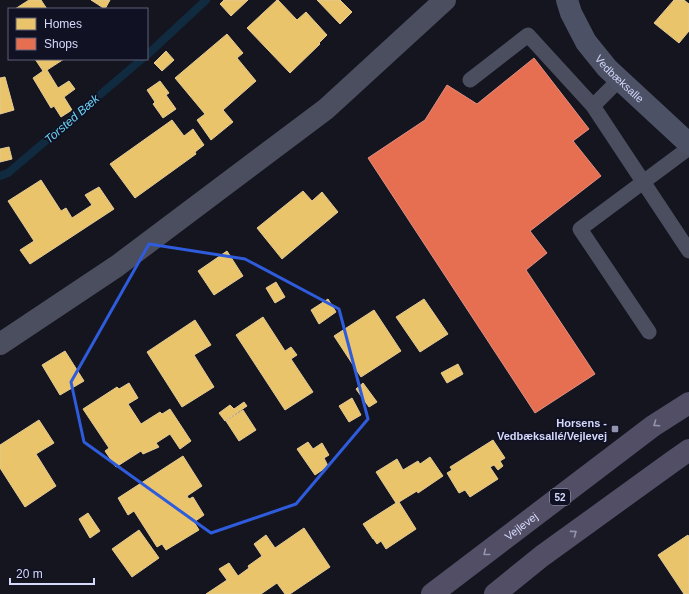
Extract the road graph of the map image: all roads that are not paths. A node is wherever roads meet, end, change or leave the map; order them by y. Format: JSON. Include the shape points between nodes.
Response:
{"nodes":[{"id":1,"x":445,"y":0,"type":"edge"},
{"id":2,"x":567,"y":0,"type":"edge"},
{"id":3,"x":620,"y":79,"type":"junction"},
{"id":4,"x":470,"y":80,"type":"dead end"},
{"id":5,"x":593,"y":106,"type":"junction"},
{"id":6,"x":689,"y":144,"type":"edge"},
{"id":7,"x":689,"y":148,"type":"edge"},
{"id":8,"x":643,"y":182,"type":"junction"},
{"id":9,"x":689,"y":251,"type":"edge"},
{"id":10,"x":649,"y":332,"type":"dead end"},
{"id":11,"x":0,"y":344,"type":"edge"},
{"id":12,"x":689,"y":402,"type":"edge"},
{"id":13,"x":689,"y":450,"type":"edge"},
{"id":14,"x":432,"y":594,"type":"edge"},
{"id":15,"x":495,"y":594,"type":"edge"}],
"edges":[{"from":1,"to":11,"type":"street","via":[[326,109],[117,266]]},
{"from":2,"to":3,"type":"street","name":"Vedbæksalle","via":[[586,42],[607,68]]},
{"from":3,"to":5,"type":"lane"},
{"from":3,"to":6,"type":"street","name":"Vedbæksalle"},
{"from":4,"to":5,"type":"lane","via":[[528,35]]},
{"from":5,"to":8,"type":"lane"},
{"from":7,"to":8,"type":"lane"},
{"from":8,"to":9,"type":"lane"},
{"from":8,"to":10,"type":"lane","via":[[580,229]]},
{"from":12,"to":14,"type":"main road","name":"Vejlevej","number":"52","one_way":true,"via":[[653,426]]},
{"from":15,"to":13,"type":"main road","one_way":true,"via":[[542,556]]}]}
